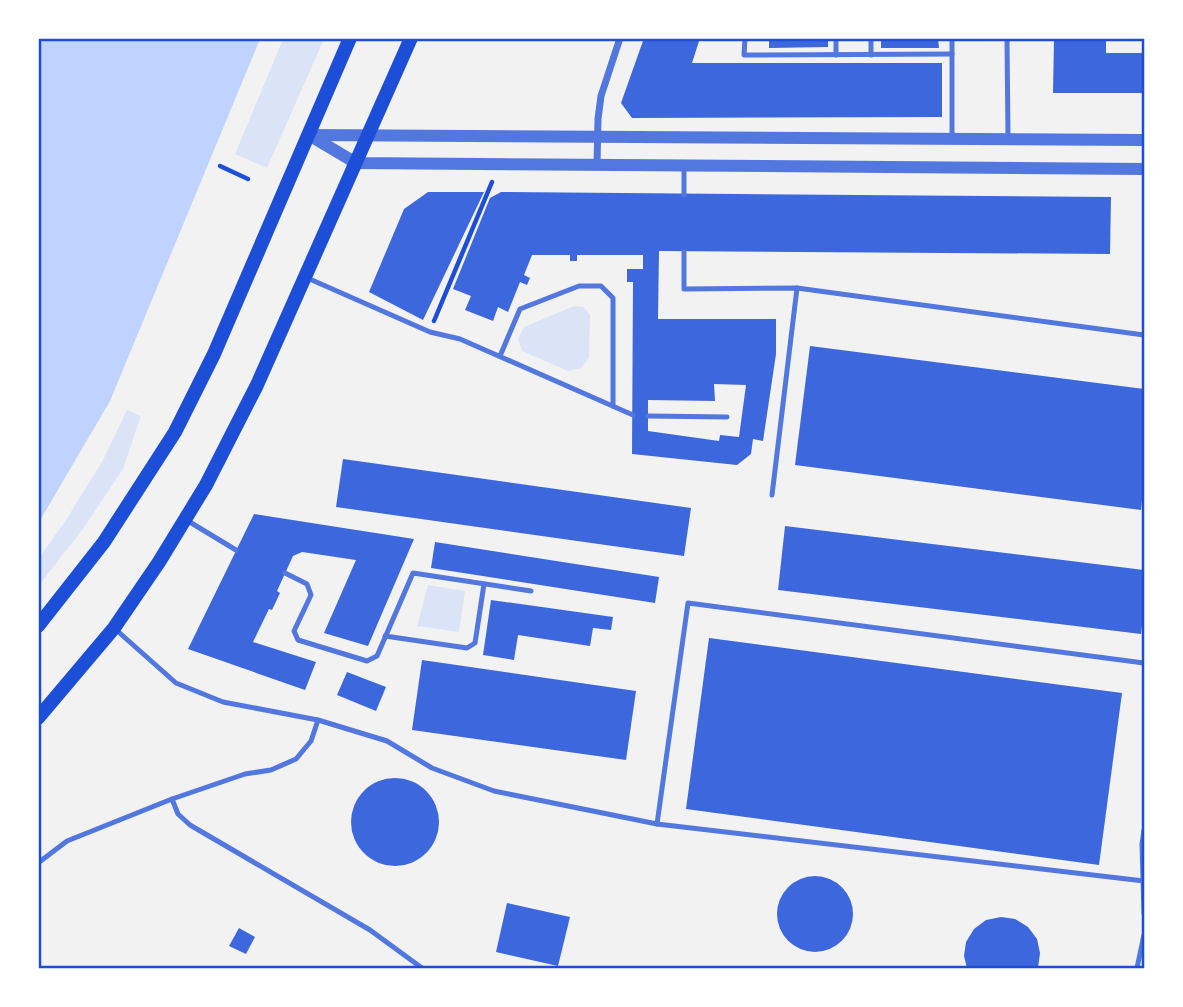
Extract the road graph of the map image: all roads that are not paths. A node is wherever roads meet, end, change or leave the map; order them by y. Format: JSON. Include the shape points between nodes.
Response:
{"nodes":[{"id":1,"x":350,"y":38,"type":"edge"},
{"id":2,"x":411,"y":38,"type":"edge"},
{"id":3,"x":620,"y":38,"type":"edge"},
{"id":4,"x":745,"y":38,"type":"edge"},
{"id":5,"x":836,"y":38,"type":"edge"},
{"id":6,"x":871,"y":38,"type":"edge"},
{"id":7,"x":952,"y":38,"type":"edge"},
{"id":8,"x":1007,"y":38,"type":"edge"},
{"id":9,"x":952,"y":54,"type":"junction"},
{"id":10,"x":836,"y":55,"type":"junction"},
{"id":11,"x":871,"y":55,"type":"junction"},
{"id":12,"x":309,"y":135,"type":"junction"},
{"id":13,"x":369,"y":135,"type":"junction"},
{"id":14,"x":597,"y":136,"type":"junction"},
{"id":15,"x":952,"y":139,"type":"junction"},
{"id":16,"x":1008,"y":139,"type":"junction"},
{"id":17,"x":1144,"y":141,"type":"edge"},
{"id":18,"x":356,"y":163,"type":"junction"},
{"id":19,"x":597,"y":165,"type":"junction"},
{"id":20,"x":684,"y":166,"type":"junction"},
{"id":21,"x":1144,"y":169,"type":"edge"},
{"id":22,"x":684,"y":195,"type":"dead end"},
{"id":23,"x":684,"y":252,"type":"dead end"},
{"id":24,"x":305,"y":277,"type":"junction"},
{"id":25,"x":797,"y":288,"type":"junction"},
{"id":26,"x":1144,"y":334,"type":"edge"},
{"id":27,"x":500,"y":356,"type":"junction"},
{"id":28,"x":613,"y":407,"type":"junction"},
{"id":29,"x":633,"y":415,"type":"dead end"},
{"id":30,"x":648,"y":416,"type":"dead end"},
{"id":31,"x":727,"y":417,"type":"dead end"},
{"id":32,"x":772,"y":495,"type":"dead end"},
{"id":33,"x":185,"y":519,"type":"junction"},
{"id":34,"x":236,"y":551,"type":"dead end"},
{"id":35,"x":285,"y":573,"type":"dead end"},
{"id":36,"x":484,"y":584,"type":"junction"},
{"id":37,"x":531,"y":591,"type":"dead end"},
{"id":38,"x":38,"y":626,"type":"edge"},
{"id":39,"x":114,"y":628,"type":"junction"},
{"id":40,"x":386,"y":636,"type":"junction"},
{"id":41,"x":1144,"y":663,"type":"edge"},
{"id":42,"x":38,"y":718,"type":"edge"},
{"id":43,"x":318,"y":720,"type":"junction"},
{"id":44,"x":172,"y":799,"type":"junction"},
{"id":45,"x":657,"y":824,"type":"junction"},
{"id":46,"x":1144,"y":830,"type":"edge"},
{"id":47,"x":38,"y":863,"type":"edge"},
{"id":48,"x":1144,"y":881,"type":"edge"},
{"id":49,"x":1144,"y":914,"type":"edge"},
{"id":50,"x":1144,"y":935,"type":"edge"},
{"id":51,"x":422,"y":968,"type":"edge"},
{"id":52,"x":1137,"y":968,"type":"edge"}],
"edges":[{"from":1,"to":12,"type":"main road"},
{"from":2,"to":13,"type":"main road"},
{"from":3,"to":14,"type":"street","via":[[601,96]]},
{"from":4,"to":10,"type":"lane","via":[[744,55]]},
{"from":5,"to":10,"type":"lane"},
{"from":6,"to":11,"type":"lane"},
{"from":7,"to":9,"type":"lane"},
{"from":8,"to":16,"type":"lane"},
{"from":9,"to":11,"type":"lane"},
{"from":9,"to":15,"type":"lane"},
{"from":10,"to":11,"type":"lane"},
{"from":12,"to":13,"type":"street"},
{"from":12,"to":18,"type":"street"},
{"from":12,"to":38,"type":"main road","via":[[175,432],[104,542]]},
{"from":13,"to":14,"type":"street"},
{"from":13,"to":18,"type":"main road"},
{"from":14,"to":15,"type":"street"},
{"from":14,"to":19,"type":"street"},
{"from":15,"to":16,"type":"street"},
{"from":16,"to":17,"type":"street"},
{"from":18,"to":19,"type":"street"},
{"from":18,"to":24,"type":"main road"},
{"from":19,"to":20,"type":"street"},
{"from":20,"to":21,"type":"street"},
{"from":20,"to":22,"type":"lane"},
{"from":23,"to":25,"type":"lane","via":[[684,289]]},
{"from":24,"to":27,"type":"lane","via":[[430,332]]},
{"from":24,"to":33,"type":"main road","via":[[257,385]]},
{"from":25,"to":26,"type":"lane"},
{"from":25,"to":32,"type":"lane"},
{"from":27,"to":28,"type":"lane"},
{"from":27,"to":28,"type":"lane","via":[[520,309],[579,286],[601,286],[612,298]]},
{"from":28,"to":29,"type":"lane"},
{"from":30,"to":31,"type":"lane"},
{"from":33,"to":34,"type":"lane"},
{"from":33,"to":39,"type":"main road"},
{"from":35,"to":40,"type":"lane","via":[[307,584],[311,595],[294,631],[298,640],[367,661],[377,656]]},
{"from":36,"to":37,"type":"lane"},
{"from":36,"to":40,"type":"lane","via":[[413,573]]},
{"from":36,"to":40,"type":"lane","via":[[475,643],[467,648]]},
{"from":39,"to":42,"type":"main road"},
{"from":39,"to":43,"type":"lane","via":[[176,683],[223,702]]},
{"from":41,"to":45,"type":"lane","via":[[688,603]]},
{"from":43,"to":44,"type":"lane","via":[[311,741],[296,759]]},
{"from":43,"to":45,"type":"lane","via":[[387,741],[432,768],[494,791]]},
{"from":44,"to":47,"type":"lane","via":[[67,841]]},
{"from":44,"to":51,"type":"lane","via":[[178,814],[190,825],[370,930]]},
{"from":45,"to":48,"type":"lane"},
{"from":46,"to":48,"type":"lane"},
{"from":48,"to":49,"type":"lane"},
{"from":50,"to":52,"type":"lane"}]}
